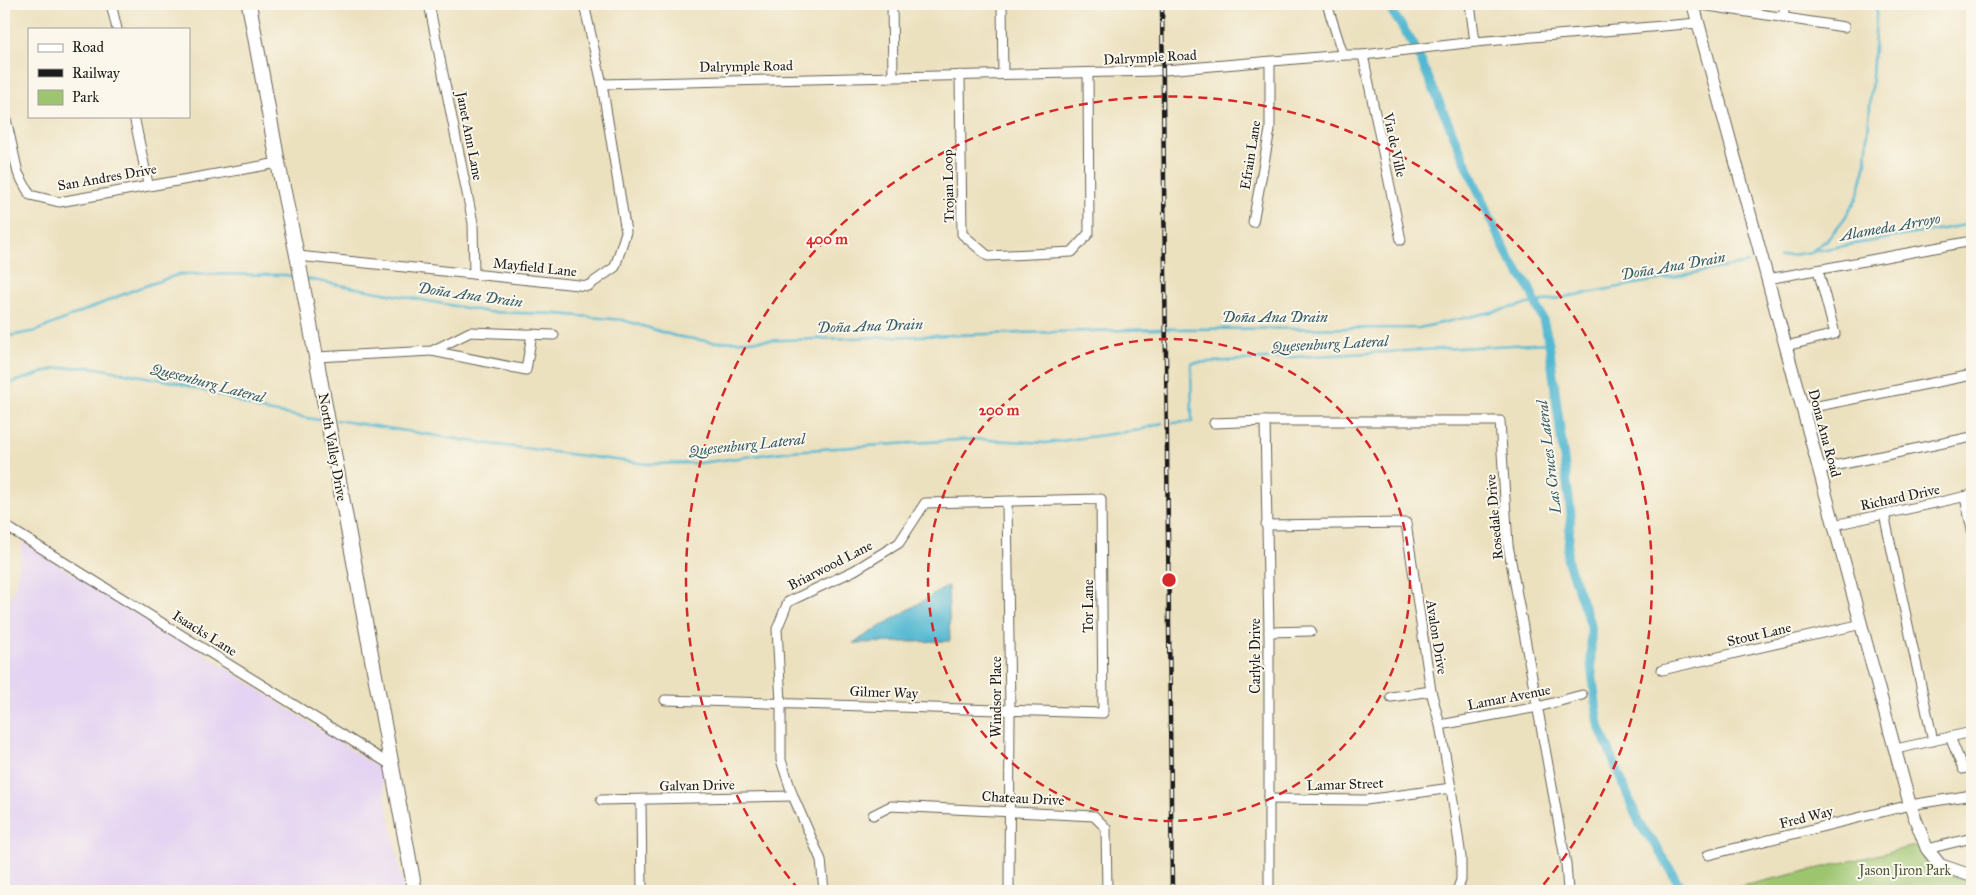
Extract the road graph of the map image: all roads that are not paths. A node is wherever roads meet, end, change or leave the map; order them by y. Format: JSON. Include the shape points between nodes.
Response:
{"nodes":[{"id":1,"x":111,"y":4,"type":"edge"},
{"id":2,"x":249,"y":4,"type":"edge"},
{"id":3,"x":429,"y":4,"type":"edge"},
{"id":4,"x":584,"y":4,"type":"edge"},
{"id":5,"x":892,"y":4,"type":"edge"},
{"id":6,"x":1002,"y":4,"type":"edge"},
{"id":7,"x":1327,"y":4,"type":"edge"},
{"id":8,"x":1470,"y":4,"type":"edge"},
{"id":9,"x":1694,"y":4,"type":"edge"},
{"id":10,"x":1785,"y":4,"type":"edge"},
{"id":11,"x":1783,"y":18,"type":"junction"},
{"id":12,"x":1698,"y":23,"type":"junction"},
{"id":13,"x":1844,"y":27,"type":"dead end"},
{"id":14,"x":116,"y":28,"type":"edge"},
{"id":15,"x":1475,"y":42,"type":"junction"},
{"id":16,"x":1343,"y":55,"type":"junction"},
{"id":17,"x":1363,"y":55,"type":"junction"},
{"id":18,"x":1270,"y":62,"type":"junction"},
{"id":19,"x":1088,"y":73,"type":"junction"},
{"id":20,"x":1003,"y":74,"type":"junction"},
{"id":21,"x":893,"y":76,"type":"junction"},
{"id":22,"x":960,"y":76,"type":"junction"},
{"id":23,"x":602,"y":84,"type":"junction"},
{"id":24,"x":4,"y":110,"type":"edge"},
{"id":25,"x":134,"y":118,"type":"edge"},
{"id":26,"x":278,"y":163,"type":"junction"},
{"id":27,"x":148,"y":184,"type":"junction"},
{"id":28,"x":1253,"y":222,"type":"dead end"},
{"id":29,"x":1401,"y":240,"type":"dead end"},
{"id":30,"x":1972,"y":241,"type":"edge"},
{"id":31,"x":298,"y":261,"type":"junction"},
{"id":32,"x":1818,"y":270,"type":"junction"},
{"id":33,"x":474,"y":274,"type":"junction"},
{"id":34,"x":1768,"y":280,"type":"junction"},
{"id":35,"x":532,"y":334,"type":"junction"},
{"id":36,"x":554,"y":335,"type":"dead end"},
{"id":37,"x":1786,"y":346,"type":"junction"},
{"id":38,"x":432,"y":351,"type":"junction"},
{"id":39,"x":316,"y":356,"type":"junction"},
{"id":40,"x":1972,"y":374,"type":"edge"},
{"id":41,"x":1803,"y":409,"type":"junction"},
{"id":42,"x":1265,"y":422,"type":"junction"},
{"id":43,"x":1214,"y":423,"type":"dead end"},
{"id":44,"x":1972,"y":437,"type":"edge"},
{"id":45,"x":1819,"y":469,"type":"junction"},
{"id":46,"x":1969,"y":496,"type":"edge"},
{"id":47,"x":1101,"y":499,"type":"joint"},
{"id":48,"x":1006,"y":502,"type":"junction"},
{"id":49,"x":1884,"y":514,"type":"junction"},
{"id":50,"x":1266,"y":524,"type":"junction"},
{"id":51,"x":1834,"y":524,"type":"junction"},
{"id":52,"x":4,"y":525,"type":"edge"},
{"id":53,"x":1972,"y":530,"type":"edge"},
{"id":54,"x":1862,"y":624,"type":"junction"},
{"id":55,"x":1311,"y":631,"type":"dead end"},
{"id":56,"x":1269,"y":632,"type":"junction"},
{"id":57,"x":1662,"y":670,"type":"dead end"},
{"id":58,"x":1431,"y":691,"type":"junction"},
{"id":59,"x":1582,"y":695,"type":"dead end"},
{"id":60,"x":1391,"y":696,"type":"dead end"},
{"id":61,"x":665,"y":700,"type":"dead end"},
{"id":62,"x":781,"y":703,"type":"junction"},
{"id":63,"x":1538,"y":707,"type":"junction"},
{"id":64,"x":1010,"y":710,"type":"junction"},
{"id":65,"x":1102,"y":713,"type":"joint"},
{"id":66,"x":1440,"y":725,"type":"junction"},
{"id":67,"x":1972,"y":732,"type":"edge"},
{"id":68,"x":1950,"y":737,"type":"junction"},
{"id":69,"x":1933,"y":741,"type":"junction"},
{"id":70,"x":1896,"y":749,"type":"junction"},
{"id":71,"x":391,"y":765,"type":"junction"},
{"id":72,"x":1972,"y":766,"type":"edge"},
{"id":73,"x":1452,"y":788,"type":"junction"},
{"id":74,"x":1972,"y":795,"type":"edge"},
{"id":75,"x":794,"y":796,"type":"junction"},
{"id":76,"x":1268,"y":799,"type":"junction"},
{"id":77,"x":601,"y":800,"type":"dead end"},
{"id":78,"x":641,"y":800,"type":"junction"},
{"id":79,"x":1910,"y":805,"type":"junction"},
{"id":80,"x":1009,"y":811,"type":"junction"},
{"id":81,"x":873,"y":815,"type":"dead end"},
{"id":82,"x":1972,"y":838,"type":"edge"},
{"id":83,"x":1927,"y":849,"type":"junction"},
{"id":84,"x":1708,"y":855,"type":"dead end"},
{"id":85,"x":1972,"y":876,"type":"edge"},
{"id":86,"x":415,"y":891,"type":"edge"},
{"id":87,"x":642,"y":891,"type":"edge"},
{"id":88,"x":824,"y":891,"type":"edge"},
{"id":89,"x":1009,"y":891,"type":"edge"},
{"id":90,"x":1106,"y":891,"type":"edge"},
{"id":91,"x":1269,"y":891,"type":"edge"},
{"id":92,"x":1457,"y":891,"type":"edge"},
{"id":93,"x":1568,"y":891,"type":"edge"}],
"edges":[{"from":1,"to":14,"type":"street"},
{"from":2,"to":26,"type":"main road","name":"North Valley Drive"},
{"from":3,"to":33,"type":"street","name":"Janet Ann Lane","via":[[473,223]]},
{"from":4,"to":23,"type":"street","name":"Mayfield Lane"},
{"from":5,"to":21,"type":"street"},
{"from":6,"to":20,"type":"street"},
{"from":7,"to":16,"type":"street"},
{"from":8,"to":15,"type":"street"},
{"from":9,"to":11,"type":"street"},
{"from":9,"to":12,"type":"street","name":"Dona Ana Road"},
{"from":10,"to":11,"type":"street"},
{"from":11,"to":13,"type":"street"},
{"from":12,"to":15,"type":"street","name":"Dalrymple Road"},
{"from":12,"to":34,"type":"street","name":"Dona Ana Road"},
{"from":15,"to":17,"type":"street","name":"Dalrymple Road"},
{"from":16,"to":17,"type":"street","name":"Dalrymple Road"},
{"from":16,"to":18,"type":"street","name":"Dalrymple Road"},
{"from":17,"to":29,"type":"street","name":"Via de Ville"},
{"from":18,"to":19,"type":"street","name":"Dalrymple Road","via":[[1163,71]]},
{"from":18,"to":28,"type":"street","name":"Efrain Lane","via":[[1270,130]]},
{"from":19,"to":20,"type":"street","name":"Dalrymple Road"},
{"from":19,"to":22,"type":"street","name":"Trojan Loop","via":[[1089,232],[1072,252],[988,256],[962,234]]},
{"from":20,"to":22,"type":"street","name":"Dalrymple Road"},
{"from":21,"to":22,"type":"street","name":"Dalrymple Road"},
{"from":21,"to":23,"type":"street","name":"Dalrymple Road"},
{"from":23,"to":33,"type":"street","name":"Mayfield Lane","via":[[626,232],[614,267],[588,286]]},
{"from":24,"to":27,"type":"street","name":"San Andres Drive","via":[[18,173],[30,196],[60,202]]},
{"from":25,"to":27,"type":"street"},
{"from":26,"to":27,"type":"street","name":"San Andres Drive"},
{"from":26,"to":31,"type":"main road","name":"North Valley Drive"},
{"from":30,"to":32,"type":"street"},
{"from":31,"to":33,"type":"street","name":"Mayfield Lane"},
{"from":31,"to":39,"type":"main road","name":"North Valley Drive"},
{"from":32,"to":34,"type":"street"},
{"from":32,"to":37,"type":"street","via":[[1835,334]]},
{"from":34,"to":37,"type":"street","name":"Dona Ana Road"},
{"from":35,"to":36,"type":"street"},
{"from":35,"to":38,"type":"street","via":[[470,332]]},
{"from":35,"to":38,"type":"street","via":[[526,370]]},
{"from":37,"to":41,"type":"street","name":"Dona Ana Road"},
{"from":38,"to":39,"type":"street"},
{"from":39,"to":71,"type":"main road","name":"North Valley Drive"},
{"from":40,"to":41,"type":"street"},
{"from":41,"to":45,"type":"street","name":"Dona Ana Road"},
{"from":42,"to":43,"type":"street","name":"Rosedale Drive"},
{"from":42,"to":50,"type":"street","name":"Carlyle Drive"},
{"from":42,"to":63,"type":"street","name":"Rosedale Drive","via":[[1500,421],[1508,545]]},
{"from":44,"to":45,"type":"street"},
{"from":45,"to":51,"type":"street","name":"Dona Ana Road"},
{"from":46,"to":49,"type":"street","name":"Richard Drive"},
{"from":46,"to":53,"type":"street"},
{"from":47,"to":48,"type":"street","name":"Briarwood Lane"},
{"from":47,"to":65,"type":"street","name":"Tor Lane"},
{"from":48,"to":62,"type":"street","name":"Briarwood Lane","via":[[925,503],[899,543],[855,570],[788,602],[777,629]]},
{"from":48,"to":64,"type":"street","name":"Windsor Place"},
{"from":49,"to":51,"type":"street","name":"Richard Drive"},
{"from":49,"to":69,"type":"street"},
{"from":50,"to":56,"type":"street","name":"Carlyle Drive"},
{"from":50,"to":58,"type":"street","name":"Avalon Drive","via":[[1406,523]]},
{"from":51,"to":54,"type":"street","name":"Dona Ana Road"},
{"from":52,"to":71,"type":"street","name":"Isaacks Lane"},
{"from":54,"to":57,"type":"street","name":"Stout Lane"},
{"from":54,"to":70,"type":"street","name":"Dona Ana Road"},
{"from":55,"to":56,"type":"street"},
{"from":56,"to":76,"type":"street","name":"Carlyle Drive"},
{"from":58,"to":60,"type":"street"},
{"from":58,"to":66,"type":"street","name":"Avalon Drive"},
{"from":59,"to":63,"type":"street","name":"Lamar Avenue"},
{"from":61,"to":62,"type":"street","name":"Gilmer Way"},
{"from":62,"to":64,"type":"street","name":"Gilmer Way"},
{"from":62,"to":75,"type":"street","name":"Briarwood Lane","via":[[781,760]]},
{"from":63,"to":66,"type":"street","name":"Lamar Avenue"},
{"from":63,"to":93,"type":"street","name":"Rosedale Drive"},
{"from":64,"to":65,"type":"street","name":"Gilmer Way"},
{"from":64,"to":80,"type":"street","name":"Windsor Place"},
{"from":66,"to":73,"type":"street","name":"Avalon Drive"},
{"from":67,"to":68,"type":"street"},
{"from":68,"to":69,"type":"street"},
{"from":68,"to":72,"type":"street","via":[[1963,769]]},
{"from":69,"to":70,"type":"street"},
{"from":70,"to":79,"type":"street","name":"Dona Ana Road"},
{"from":71,"to":86,"type":"main road","name":"North Valley Drive"},
{"from":73,"to":76,"type":"street","name":"Lamar Street","via":[[1366,800]]},
{"from":73,"to":92,"type":"street","name":"Avalon Drive","via":[[1461,857],[1461,880]]},
{"from":74,"to":79,"type":"street","name":"Fred Way"},
{"from":75,"to":78,"type":"street","name":"Galvan Drive"},
{"from":75,"to":88,"type":"street","name":"Briarwood Lane","via":[[822,860]]},
{"from":76,"to":91,"type":"street","name":"Carlyle Drive"},
{"from":77,"to":78,"type":"street","name":"Galvan Drive"},
{"from":78,"to":87,"type":"street"},
{"from":79,"to":83,"type":"street","name":"Dona Ana Road"},
{"from":79,"to":84,"type":"street","name":"Fred Way"},
{"from":80,"to":81,"type":"street","name":"Chateau Drive","via":[[891,806]]},
{"from":80,"to":89,"type":"street","name":"Windsor Place"},
{"from":80,"to":90,"type":"street","name":"Chateau Drive","via":[[1094,816],[1106,828]]},
{"from":82,"to":83,"type":"street"},
{"from":83,"to":85,"type":"street","name":"Dona Ana Road","via":[[1940,865]]}]}
